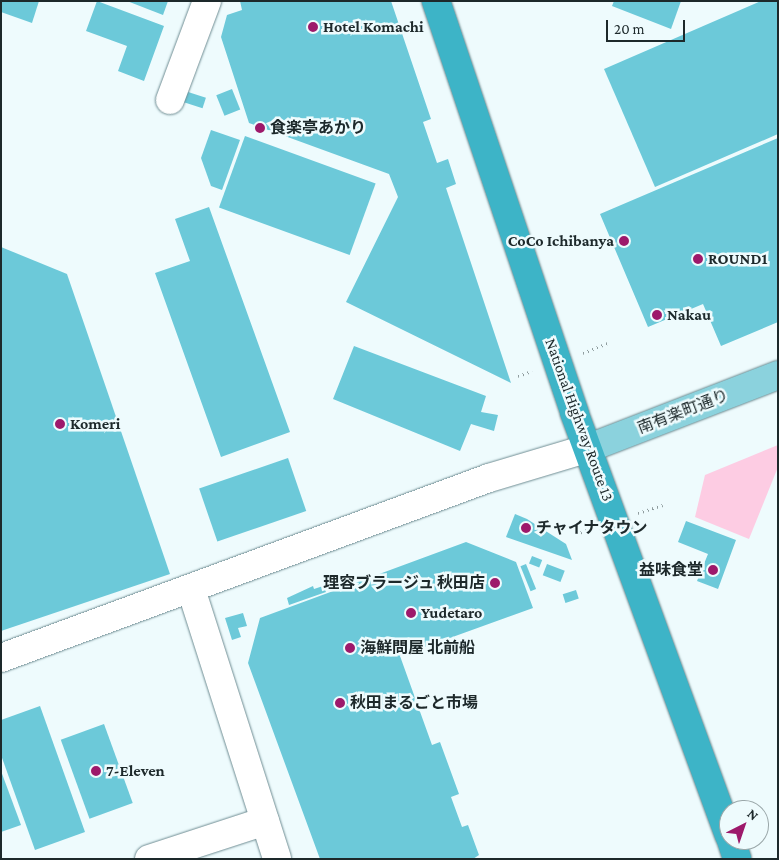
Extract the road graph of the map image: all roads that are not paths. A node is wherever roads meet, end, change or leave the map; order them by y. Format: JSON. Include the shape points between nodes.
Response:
{"nodes":[{"id":1,"x":208,"y":1,"type":"edge"},
{"id":2,"x":436,"y":1,"type":"edge"},
{"id":3,"x":170,"y":100,"type":"dead end"},
{"id":4,"x":778,"y":376,"type":"edge"},
{"id":5,"x":589,"y":448,"type":"junction"},
{"id":6,"x":191,"y":589,"type":"junction"},
{"id":7,"x":1,"y":658,"type":"edge"},
{"id":8,"x":719,"y":808,"type":"edge"},
{"id":9,"x":265,"y":821,"type":"junction"},
{"id":10,"x":149,"y":859,"type":"edge"},
{"id":11,"x":277,"y":859,"type":"edge"}],
"edges":[{"from":1,"to":3,"type":"street"},
{"from":2,"to":5,"type":"highway","name":"National Highway Route 13"},
{"from":4,"to":5,"type":"main road","name":"南有楽町通り"},
{"from":5,"to":6,"type":"street","via":[[489,478]]},
{"from":5,"to":8,"type":"highway","name":"National Highway Route 13"},
{"from":6,"to":7,"type":"street"},
{"from":6,"to":9,"type":"street"},
{"from":9,"to":10,"type":"street"},
{"from":9,"to":11,"type":"street"}]}
